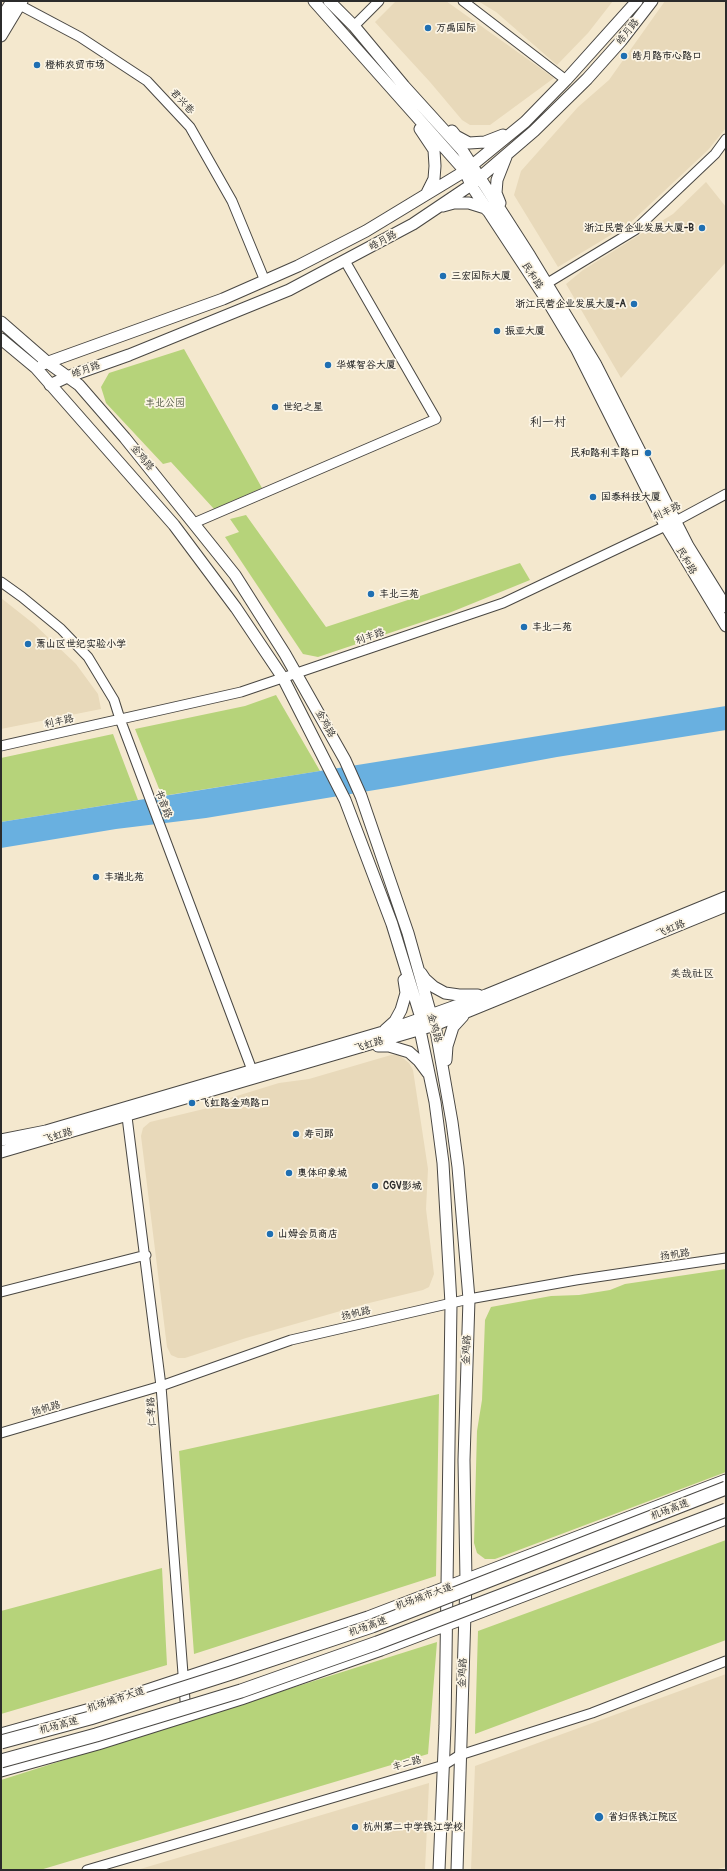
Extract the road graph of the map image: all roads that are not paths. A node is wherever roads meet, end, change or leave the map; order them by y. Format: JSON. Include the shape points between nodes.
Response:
{"nodes":[{"id":1,"x":314,"y":1,"type":"edge"},
{"id":2,"x":329,"y":1,"type":"edge"},
{"id":3,"x":379,"y":1,"type":"edge"},
{"id":4,"x":463,"y":1,"type":"edge"},
{"id":5,"x":652,"y":1,"type":"edge"},
{"id":6,"x":16,"y":2,"type":"edge"},
{"id":7,"x":631,"y":3,"type":"edge"},
{"id":8,"x":1,"y":19,"type":"edge"},
{"id":9,"x":354,"y":26,"type":"junction"},
{"id":10,"x":1,"y":36,"type":"edge"},
{"id":11,"x":382,"y":77,"type":"junction"},
{"id":12,"x":566,"y":80,"type":"junction"},
{"id":13,"x":404,"y":86,"type":"junction"},
{"id":14,"x":513,"y":131,"type":"junction"},
{"id":15,"x":726,"y":139,"type":"edge"},
{"id":16,"x":507,"y":155,"type":"junction"},
{"id":17,"x":468,"y":168,"type":"junction"},
{"id":18,"x":475,"y":181,"type":"junction"},
{"id":19,"x":427,"y":193,"type":"junction"},
{"id":20,"x":437,"y":208,"type":"junction"},
{"id":21,"x":494,"y":218,"type":"junction"},
{"id":22,"x":507,"y":219,"type":"junction"},
{"id":23,"x":345,"y":261,"type":"junction"},
{"id":24,"x":265,"y":281,"type":"junction"},
{"id":25,"x":546,"y":284,"type":"junction"},
{"id":26,"x":1,"y":322,"type":"edge"},
{"id":27,"x":1,"y":339,"type":"edge"},
{"id":28,"x":47,"y":362,"type":"junction"},
{"id":29,"x":36,"y":368,"type":"junction"},
{"id":30,"x":67,"y":377,"type":"junction"},
{"id":31,"x":50,"y":385,"type":"junction"},
{"id":32,"x":726,"y":494,"type":"edge"},
{"id":33,"x":676,"y":521,"type":"junction"},
{"id":34,"x":194,"y":523,"type":"junction"},
{"id":35,"x":665,"y":525,"type":"junction"},
{"id":36,"x":1,"y":582,"type":"edge"},
{"id":37,"x":726,"y":607,"type":"edge"},
{"id":38,"x":726,"y":626,"type":"edge"},
{"id":39,"x":297,"y":673,"type":"junction"},
{"id":40,"x":284,"y":678,"type":"junction"},
{"id":41,"x":120,"y":719,"type":"junction"},
{"id":42,"x":1,"y":746,"type":"edge"},
{"id":43,"x":726,"y":897,"type":"edge"},
{"id":44,"x":726,"y":906,"type":"edge"},
{"id":45,"x":402,"y":957,"type":"junction"},
{"id":46,"x":416,"y":964,"type":"junction"},
{"id":47,"x":486,"y":995,"type":"junction"},
{"id":48,"x":465,"y":1014,"type":"junction"},
{"id":49,"x":427,"y":1022,"type":"junction"},
{"id":50,"x":383,"y":1032,"type":"junction"},
{"id":51,"x":357,"y":1048,"type":"junction"},
{"id":52,"x":252,"y":1070,"type":"junction"},
{"id":53,"x":430,"y":1077,"type":"junction"},
{"id":54,"x":445,"y":1079,"type":"junction"},
{"id":55,"x":126,"y":1112,"type":"junction"},
{"id":56,"x":1,"y":1140,"type":"edge"},
{"id":57,"x":1,"y":1152,"type":"edge"},
{"id":58,"x":146,"y":1255,"type":"junction"},
{"id":59,"x":726,"y":1258,"type":"edge"},
{"id":60,"x":1,"y":1292,"type":"edge"},
{"id":61,"x":468,"y":1299,"type":"junction"},
{"id":62,"x":451,"y":1304,"type":"junction"},
{"id":63,"x":161,"y":1386,"type":"junction"},
{"id":64,"x":1,"y":1433,"type":"edge"},
{"id":65,"x":726,"y":1480,"type":"edge"},
{"id":66,"x":726,"y":1488,"type":"edge"},
{"id":67,"x":726,"y":1510,"type":"edge"},
{"id":68,"x":726,"y":1519,"type":"edge"},
{"id":69,"x":466,"y":1581,"type":"junction"},
{"id":70,"x":448,"y":1588,"type":"junction"},
{"id":71,"x":465,"y":1618,"type":"junction"},
{"id":72,"x":447,"y":1626,"type":"junction"},
{"id":73,"x":726,"y":1661,"type":"edge"},
{"id":74,"x":182,"y":1679,"type":"junction"},
{"id":75,"x":186,"y":1716,"type":"junction"},
{"id":76,"x":1,"y":1734,"type":"edge"},
{"id":77,"x":1,"y":1742,"type":"edge"},
{"id":78,"x":460,"y":1755,"type":"junction"},
{"id":79,"x":1,"y":1761,"type":"edge"},
{"id":80,"x":444,"y":1764,"type":"junction"},
{"id":81,"x":1,"y":1771,"type":"edge"},
{"id":82,"x":87,"y":1870,"type":"edge"},
{"id":83,"x":439,"y":1870,"type":"edge"},
{"id":84,"x":456,"y":1870,"type":"edge"}],
"edges":[{"from":1,"to":11,"type":"main road","name":"民和路"},
{"from":2,"to":9,"type":"main road","name":"民和路"},
{"from":3,"to":9,"type":"street"},
{"from":4,"to":12,"type":"street"},
{"from":5,"to":16,"type":"main road","name":"皓月路","via":[[587,79]]},
{"from":6,"to":8,"type":"main road"},
{"from":6,"to":10,"type":"main road"},
{"from":6,"to":24,"type":"street","name":"君兴巷","via":[[80,37],[147,81],[190,126],[232,201]]},
{"from":7,"to":12,"type":"main road","name":"皓月路"},
{"from":9,"to":13,"type":"main road","name":"民和路"},
{"from":11,"to":17,"type":"main road","name":"民和路"},
{"from":11,"to":19,"type":"main road","via":[[388,92],[434,150],[434,178]]},
{"from":12,"to":14,"type":"main road","name":"皓月路"},
{"from":13,"to":14,"type":"main road","via":[[416,91],[456,136],[469,143],[485,142]]},
{"from":13,"to":17,"type":"main road","name":"民和路","via":[[462,150]]},
{"from":14,"to":17,"type":"main road","name":"皓月路"},
{"from":15,"to":25,"type":"street","via":[[715,154],[636,230]]},
{"from":16,"to":18,"type":"main road","name":"皓月路"},
{"from":16,"to":22,"type":"main road","via":[[497,180],[496,193]]},
{"from":17,"to":18,"type":"main road","name":"民和路"},
{"from":17,"to":19,"type":"main road","name":"皓月路"},
{"from":18,"to":20,"type":"main road","name":"皓月路"},
{"from":18,"to":21,"type":"main road","name":"民和路"},
{"from":18,"to":22,"type":"main road","name":"民和路"},
{"from":19,"to":24,"type":"main road","name":"皓月路","via":[[366,231]]},
{"from":20,"to":21,"type":"main road","via":[[454,203],[469,203],[485,208]]},
{"from":20,"to":23,"type":"main road","name":"皓月路"},
{"from":21,"to":35,"type":"main road","name":"民和路","via":[[577,350]]},
{"from":22,"to":25,"type":"main road","name":"民和路"},
{"from":23,"to":30,"type":"main road","name":"皓月路","via":[[283,293]]},
{"from":23,"to":34,"type":"street","via":[[436,419]]},
{"from":24,"to":28,"type":"main road","name":"皓月路","via":[[216,302]]},
{"from":25,"to":33,"type":"main road","name":"民和路","via":[[595,363]]},
{"from":26,"to":28,"type":"main road","name":"金鸡路"},
{"from":27,"to":29,"type":"main road","name":"金鸡路"},
{"from":28,"to":29,"type":"main road","name":"皓月路"},
{"from":28,"to":30,"type":"main road","name":"金鸡路"},
{"from":29,"to":31,"type":"main road","name":"金鸡路"},
{"from":30,"to":31,"type":"main road","name":"皓月路"},
{"from":30,"to":34,"type":"main road","name":"金鸡路","via":[[79,385]]},
{"from":31,"to":40,"type":"main road","name":"金鸡路","via":[[174,525]]},
{"from":32,"to":33,"type":"street","name":"利丰路"},
{"from":33,"to":35,"type":"street","name":"利丰路"},
{"from":33,"to":37,"type":"main road","name":"民和路","via":[[688,546]]},
{"from":34,"to":39,"type":"main road","name":"金鸡路","via":[[235,575]]},
{"from":35,"to":38,"type":"main road","name":"民和路"},
{"from":35,"to":39,"type":"street","name":"利丰路","via":[[503,603]]},
{"from":36,"to":41,"type":"street","name":"书音路","via":[[61,629],[88,657],[114,700]]},
{"from":39,"to":40,"type":"street","name":"利丰路"},
{"from":39,"to":46,"type":"main road","name":"金鸡路","via":[[345,760],[361,796],[408,933]]},
{"from":40,"to":41,"type":"street","name":"利丰路","via":[[241,692]]},
{"from":40,"to":45,"type":"main road","name":"金鸡路","via":[[345,800]]},
{"from":41,"to":42,"type":"street","name":"利丰路"},
{"from":41,"to":52,"type":"street","name":"书音路"},
{"from":43,"to":47,"type":"main road","name":"飞虹路"},
{"from":44,"to":48,"type":"main road","name":"飞虹路"},
{"from":45,"to":49,"type":"main road","name":"金鸡路"},
{"from":45,"to":50,"type":"main road","via":[[405,1001],[395,1021]]},
{"from":46,"to":47,"type":"main road","via":[[425,980],[445,992]]},
{"from":46,"to":49,"type":"main road","name":"金鸡路"},
{"from":47,"to":49,"type":"main road","name":"飞虹路"},
{"from":48,"to":49,"type":"main road","name":"飞虹路"},
{"from":48,"to":54,"type":"main road","via":[[453,1027],[449,1037]]},
{"from":49,"to":50,"type":"main road","name":"飞虹路"},
{"from":49,"to":51,"type":"main road","name":"飞虹路"},
{"from":49,"to":53,"type":"main road","name":"金鸡路"},
{"from":49,"to":54,"type":"main road","name":"金鸡路"},
{"from":50,"to":52,"type":"main road","name":"飞虹路"},
{"from":51,"to":53,"type":"main road","via":[[389,1046],[409,1052]]},
{"from":51,"to":55,"type":"main road","name":"飞虹路"},
{"from":52,"to":55,"type":"main road","name":"飞虹路"},
{"from":53,"to":62,"type":"main road","name":"金鸡路","via":[[443,1163]]},
{"from":54,"to":61,"type":"main road","name":"金鸡路","via":[[458,1167]]},
{"from":55,"to":56,"type":"main road","name":"飞虹路"},
{"from":55,"to":57,"type":"main road","name":"飞虹路"},
{"from":55,"to":58,"type":"street","name":"仁孝路"},
{"from":58,"to":60,"type":"street"},
{"from":58,"to":63,"type":"street","name":"仁孝路"},
{"from":59,"to":61,"type":"street","name":"扬帆路"},
{"from":61,"to":62,"type":"street","name":"扬帆路"},
{"from":61,"to":69,"type":"main road","name":"金鸡路","via":[[464,1460]]},
{"from":62,"to":63,"type":"street","name":"扬帆路","via":[[291,1340]]},
{"from":62,"to":70,"type":"main road","name":"金鸡路"},
{"from":63,"to":64,"type":"street","name":"扬帆路"},
{"from":63,"to":74,"type":"street","name":"仁孝路"},
{"from":65,"to":69,"type":"main road","name":"机场城市大道"},
{"from":66,"to":77,"type":"highway","name":"机场高速","bridge":true,"via":[[372,1626],[105,1713]]},
{"from":67,"to":79,"type":"highway","name":"机场高速","bridge":true,"via":[[377,1643],[240,1691]]},
{"from":68,"to":71,"type":"main road"},
{"from":69,"to":70,"type":"main road","name":"机场城市大道"},
{"from":69,"to":71,"type":"main road","name":"金鸡路"},
{"from":70,"to":72,"type":"main road","name":"金鸡路"},
{"from":70,"to":74,"type":"main road","name":"机场城市大道"},
{"from":71,"to":72,"type":"main road"},
{"from":71,"to":78,"type":"main road","name":"金鸡路"},
{"from":72,"to":75,"type":"main road","via":[[271,1689]]},
{"from":72,"to":80,"type":"main road","name":"金鸡路"},
{"from":73,"to":78,"type":"street","name":"丰二路","via":[[592,1713]]},
{"from":74,"to":75,"type":"street","name":"仁孝路"},
{"from":74,"to":76,"type":"main road","name":"机场城市大道"},
{"from":75,"to":81,"type":"main road"},
{"from":78,"to":80,"type":"street","name":"丰二路"},
{"from":78,"to":84,"type":"main road","name":"金鸡路"},
{"from":80,"to":82,"type":"street","name":"丰二路"},
{"from":80,"to":83,"type":"main road","name":"金鸡路"}]}
